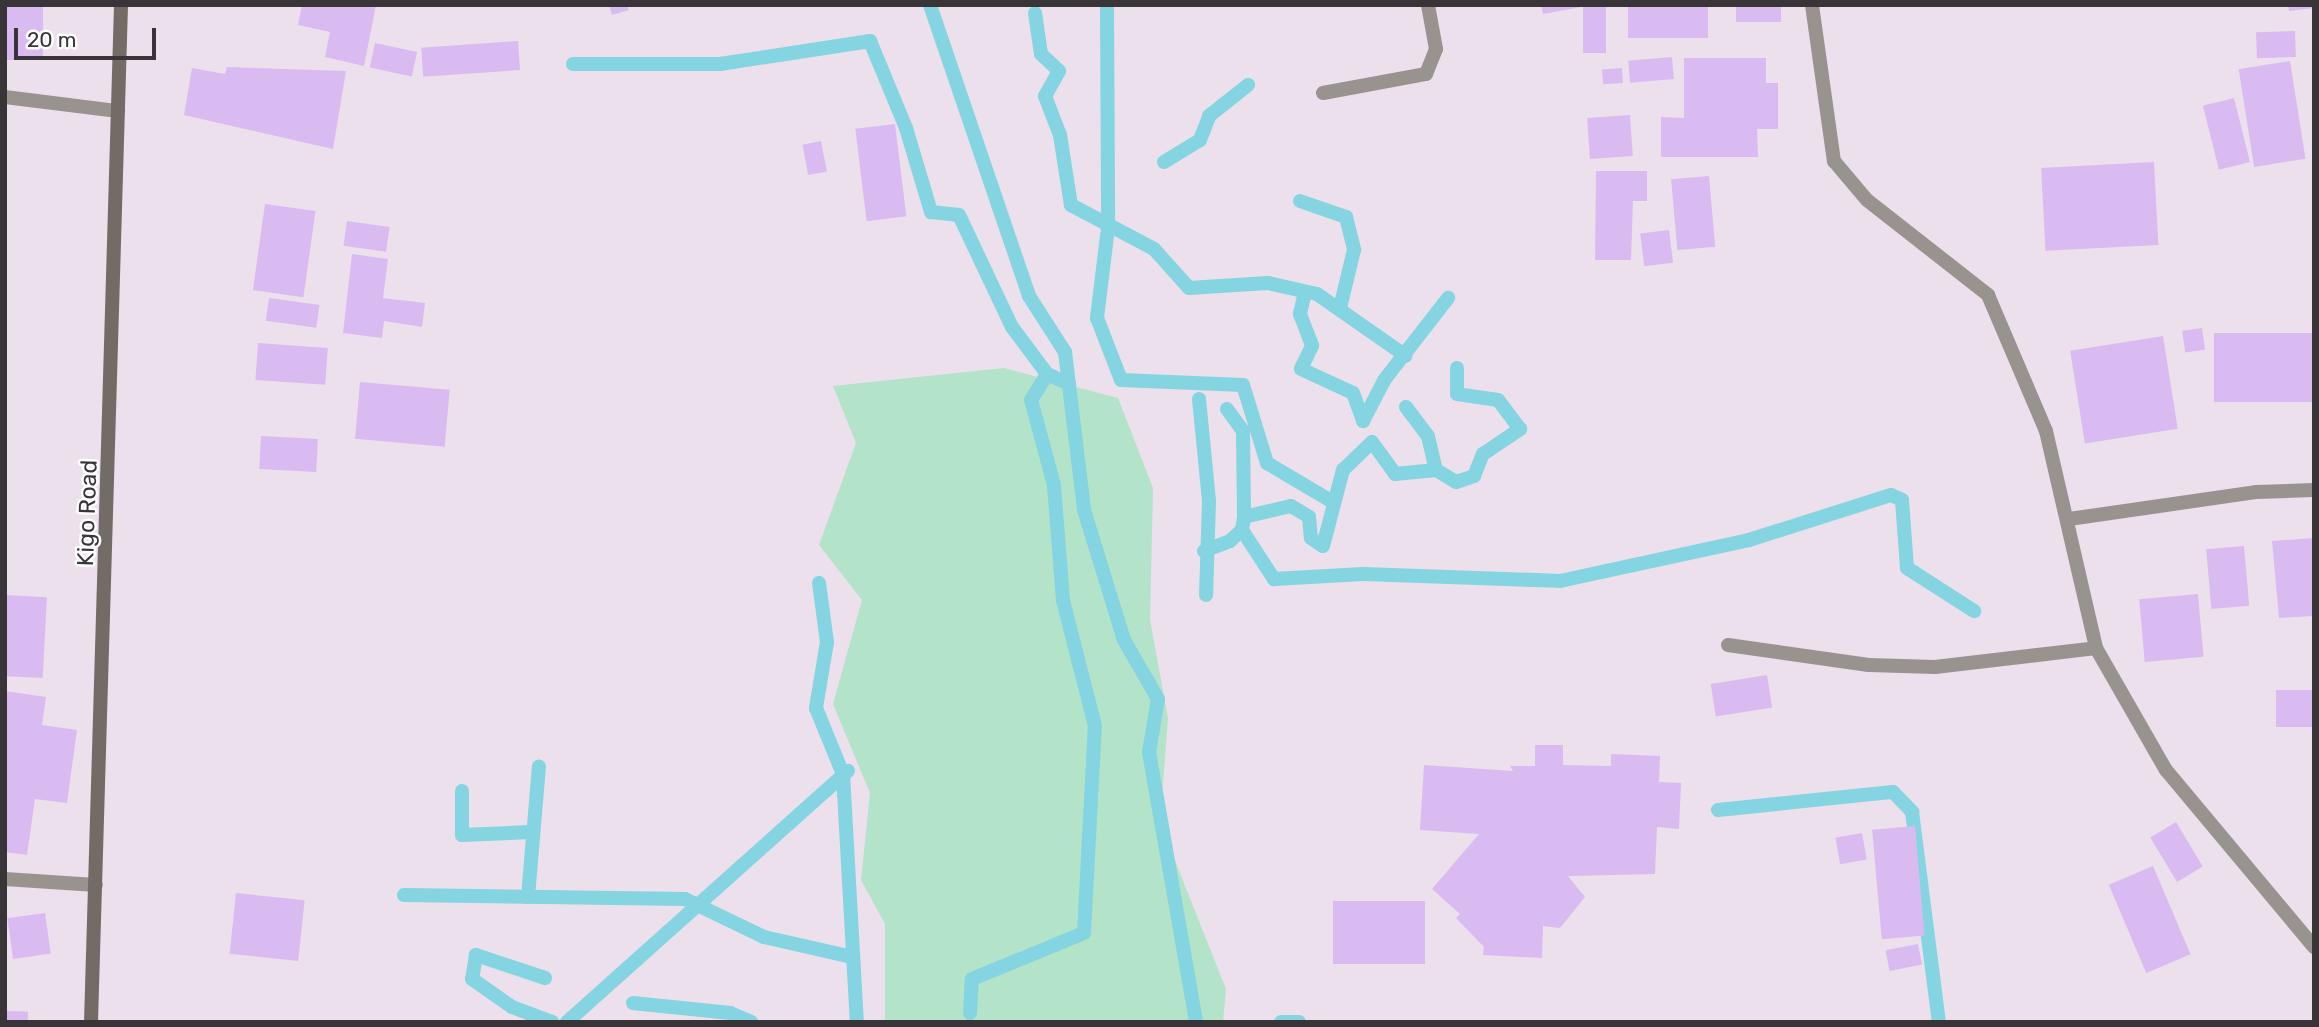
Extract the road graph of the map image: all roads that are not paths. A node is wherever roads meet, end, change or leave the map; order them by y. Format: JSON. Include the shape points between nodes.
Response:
{"nodes":[{"id":1,"x":121,"y":5,"type":"edge"},
{"id":2,"x":1428,"y":5,"type":"edge"},
{"id":3,"x":1812,"y":5,"type":"edge"},
{"id":4,"x":1323,"y":93,"type":"dead end"},
{"id":5,"x":5,"y":97,"type":"edge"},
{"id":6,"x":118,"y":111,"type":"junction"},
{"id":7,"x":2314,"y":490,"type":"edge"},
{"id":8,"x":2069,"y":519,"type":"junction"},
{"id":9,"x":1728,"y":645,"type":"dead end"},
{"id":10,"x":2096,"y":649,"type":"junction"},
{"id":11,"x":5,"y":878,"type":"edge"},
{"id":12,"x":96,"y":885,"type":"junction"},
{"id":13,"x":2314,"y":947,"type":"edge"},
{"id":14,"x":91,"y":1022,"type":"edge"}],
"edges":[{"from":1,"to":6,"type":"street","name":"Kigo Road"},
{"from":2,"to":4,"type":"street","via":[[1436,49],[1426,75]]},
{"from":3,"to":8,"type":"street","via":[[1834,161],[1867,200],[1988,295],[2046,431]]},
{"from":5,"to":6,"type":"street"},
{"from":6,"to":12,"type":"street","name":"Kigo Road"},
{"from":7,"to":8,"type":"street","via":[[2257,492]]},
{"from":8,"to":10,"type":"street"},
{"from":9,"to":10,"type":"street","via":[[1869,665],[1935,667]]},
{"from":10,"to":13,"type":"street","via":[[2166,770]]},
{"from":11,"to":12,"type":"street"},
{"from":12,"to":14,"type":"street","name":"Kigo Road"}]}
